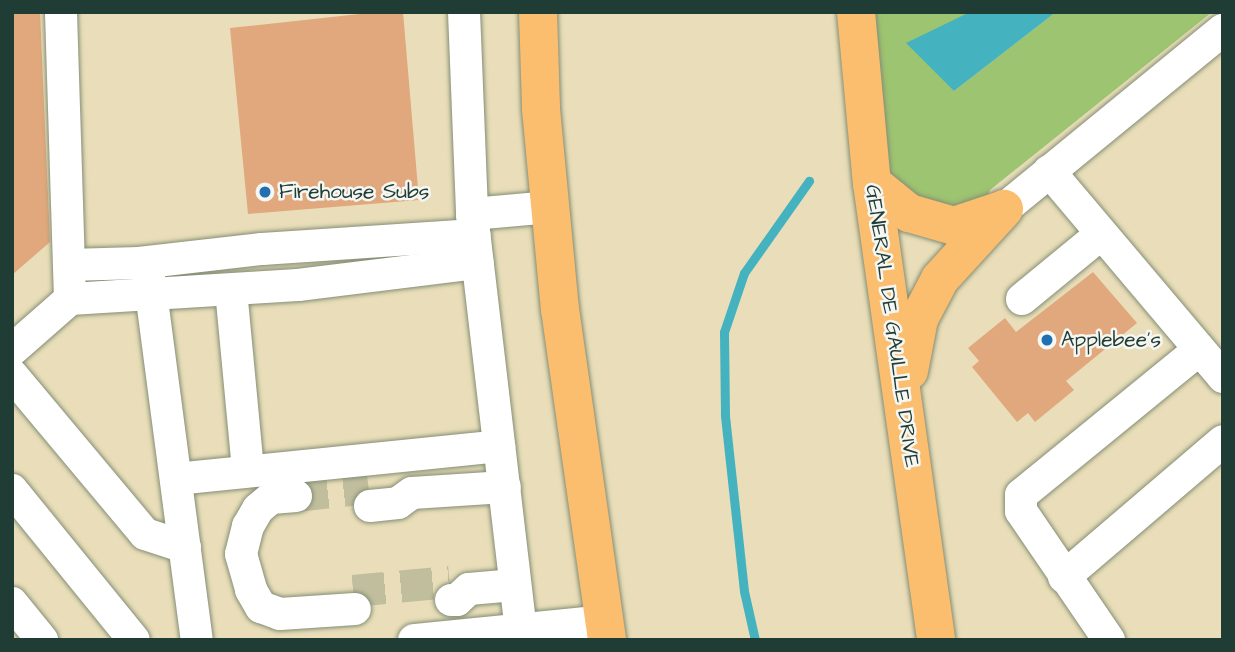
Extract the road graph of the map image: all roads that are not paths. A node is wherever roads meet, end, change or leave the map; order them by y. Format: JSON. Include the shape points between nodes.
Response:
{"nodes":[{"id":1,"x":61,"y":12,"type":"edge"},
{"id":2,"x":464,"y":12,"type":"edge"},
{"id":3,"x":538,"y":12,"type":"edge"},
{"id":4,"x":856,"y":12,"type":"edge"},
{"id":5,"x":1223,"y":30,"type":"edge"},
{"id":6,"x":1049,"y":171,"type":"junction"},
{"id":7,"x":872,"y":183,"type":"junction"},
{"id":8,"x":551,"y":207,"type":"junction"},
{"id":9,"x":1004,"y":209,"type":"junction"},
{"id":10,"x":1101,"y":234,"type":"junction"},
{"id":11,"x":475,"y":237,"type":"junction"},
{"id":12,"x":148,"y":262,"type":"junction"},
{"id":13,"x":69,"y":265,"type":"junction"},
{"id":14,"x":231,"y":290,"type":"junction"},
{"id":15,"x":151,"y":296,"type":"junction"},
{"id":16,"x":70,"y":299,"type":"junction"},
{"id":17,"x":1022,"y":299,"type":"dead end"},
{"id":18,"x":1199,"y":349,"type":"junction"},
{"id":19,"x":12,"y":351,"type":"edge"},
{"id":20,"x":12,"y":376,"type":"edge"},
{"id":21,"x":1223,"y":377,"type":"edge"},
{"id":22,"x":902,"y":401,"type":"junction"},
{"id":23,"x":1223,"y":441,"type":"edge"},
{"id":24,"x":499,"y":446,"type":"junction"},
{"id":25,"x":248,"y":471,"type":"junction"},
{"id":26,"x":176,"y":479,"type":"junction"},
{"id":27,"x":505,"y":487,"type":"junction"},
{"id":28,"x":12,"y":490,"type":"edge"},
{"id":29,"x":370,"y":497,"type":"tunnel mouth"},
{"id":30,"x":297,"y":504,"type":"tunnel mouth"},
{"id":31,"x":185,"y":547,"type":"junction"},
{"id":32,"x":1064,"y":577,"type":"junction"},
{"id":33,"x":515,"y":585,"type":"junction"},
{"id":34,"x":456,"y":591,"type":"tunnel mouth"},
{"id":35,"x":354,"y":600,"type":"tunnel mouth"},
{"id":36,"x":12,"y":603,"type":"edge"},
{"id":37,"x":606,"y":631,"type":"edge"},
{"id":38,"x":509,"y":634,"type":"edge"},
{"id":39,"x":43,"y":640,"type":"edge"},
{"id":40,"x":134,"y":640,"type":"edge"},
{"id":41,"x":197,"y":640,"type":"edge"},
{"id":42,"x":414,"y":640,"type":"edge"},
{"id":43,"x":936,"y":640,"type":"edge"},
{"id":44,"x":1109,"y":640,"type":"edge"}],
"edges":[{"from":1,"to":13,"type":"street"},
{"from":2,"to":11,"type":"street"},
{"from":3,"to":8,"type":"main road"},
{"from":4,"to":7,"type":"main road","name":"GENERAL DE GAULLE DRIVE"},
{"from":5,"to":6,"type":"street"},
{"from":6,"to":9,"type":"street"},
{"from":6,"to":10,"type":"street"},
{"from":7,"to":9,"type":"main road","via":[[909,213],[954,226]]},
{"from":7,"to":22,"type":"main road","name":"GENERAL DE GAULLE DRIVE"},
{"from":8,"to":11,"type":"street"},
{"from":8,"to":37,"type":"main road","via":[[560,309]]},
{"from":9,"to":22,"type":"main road","via":[[940,279],[919,319]]},
{"from":10,"to":17,"type":"street"},
{"from":10,"to":18,"type":"street"},
{"from":11,"to":12,"type":"street","via":[[262,249]]},
{"from":11,"to":14,"type":"street"},
{"from":11,"to":24,"type":"street"},
{"from":12,"to":13,"type":"street"},
{"from":12,"to":15,"type":"street"},
{"from":13,"to":16,"type":"street"},
{"from":14,"to":15,"type":"street"},
{"from":14,"to":25,"type":"street"},
{"from":15,"to":16,"type":"street"},
{"from":15,"to":26,"type":"street"},
{"from":16,"to":19,"type":"street"},
{"from":18,"to":21,"type":"street"},
{"from":18,"to":32,"type":"street","via":[[1021,495],[1021,511]]},
{"from":20,"to":31,"type":"street","via":[[145,534]]},
{"from":22,"to":43,"type":"main road","name":"GENERAL DE GAULLE DRIVE"},
{"from":23,"to":32,"type":"street"},
{"from":24,"to":25,"type":"street"},
{"from":24,"to":27,"type":"street"},
{"from":25,"to":26,"type":"street"},
{"from":26,"to":31,"type":"street"},
{"from":27,"to":29,"type":"street","via":[[412,493],[398,503]]},
{"from":27,"to":33,"type":"street"},
{"from":28,"to":40,"type":"street"},
{"from":30,"to":35,"type":"street","via":[[271,498],[248,526],[241,554],[261,607],[280,614]]},
{"from":31,"to":41,"type":"street"},
{"from":32,"to":44,"type":"street"},
{"from":33,"to":34,"type":"street"},
{"from":33,"to":38,"type":"street"},
{"from":36,"to":39,"type":"street"},
{"from":37,"to":38,"type":"street"},
{"from":38,"to":42,"type":"street"}]}
